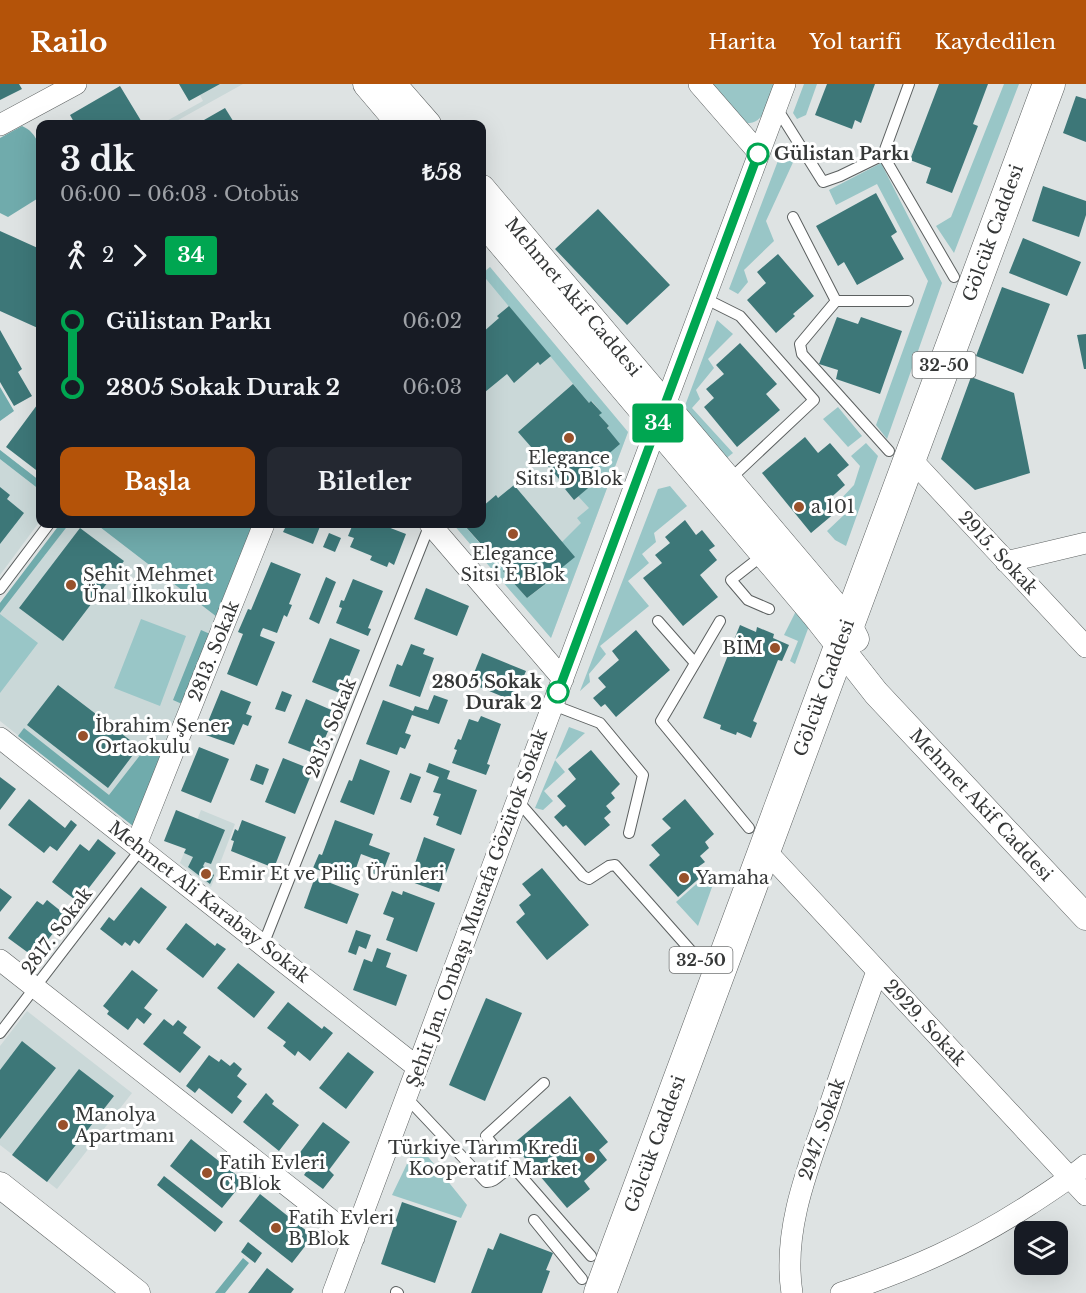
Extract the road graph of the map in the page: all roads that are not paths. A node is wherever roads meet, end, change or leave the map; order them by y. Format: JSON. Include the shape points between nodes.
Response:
{"nodes":[{"id":1,"x":74,"y":84,"type":"edge"},
{"id":2,"x":366,"y":84,"type":"edge"},
{"id":3,"x":393,"y":84,"type":"edge"},
{"id":4,"x":699,"y":84,"type":"edge"},
{"id":5,"x":785,"y":84,"type":"edge"},
{"id":6,"x":909,"y":84,"type":"edge"},
{"id":7,"x":1025,"y":84,"type":"edge"},
{"id":8,"x":1049,"y":84,"type":"edge"},
{"id":9,"x":776,"y":107,"type":"junction"},
{"id":10,"x":415,"y":120,"type":"edge"},
{"id":11,"x":417,"y":120,"type":"edge"},
{"id":12,"x":0,"y":126,"type":"edge"},
{"id":13,"x":759,"y":153,"type":"junction"},
{"id":14,"x":883,"y":155,"type":"junction"},
{"id":15,"x":486,"y":193,"type":"edge"},
{"id":16,"x":793,"y":217,"type":"dead end"},
{"id":17,"x":486,"y":225,"type":"edge"},
{"id":18,"x":954,"y":277,"type":"junction"},
{"id":19,"x":704,"y":298,"type":"junction"},
{"id":20,"x":836,"y":301,"type":"junction"},
{"id":21,"x":908,"y":301,"type":"dead end"},
{"id":22,"x":660,"y":417,"type":"junction"},
{"id":23,"x":899,"y":454,"type":"junction"},
{"id":24,"x":728,"y":481,"type":"junction"},
{"id":25,"x":46,"y":528,"type":"edge"},
{"id":26,"x":262,"y":528,"type":"edge"},
{"id":27,"x":428,"y":528,"type":"edge"},
{"id":28,"x":433,"y":528,"type":"edge"},
{"id":29,"x":1086,"y":543,"type":"edge"},
{"id":30,"x":763,"y":555,"type":"junction"},
{"id":31,"x":1006,"y":562,"type":"junction"},
{"id":32,"x":0,"y":589,"type":"edge"},
{"id":33,"x":769,"y":609,"type":"dead end"},
{"id":34,"x":658,"y":621,"type":"dead end"},
{"id":35,"x":720,"y":621,"type":"dead end"},
{"id":36,"x":836,"y":625,"type":"junction"},
{"id":37,"x":1086,"y":647,"type":"edge"},
{"id":38,"x":695,"y":663,"type":"junction"},
{"id":39,"x":563,"y":679,"type":"junction"},
{"id":40,"x":553,"y":705,"type":"junction"},
{"id":41,"x":0,"y":738,"type":"edge"},
{"id":42,"x":517,"y":800,"type":"junction"},
{"id":43,"x":629,"y":833,"type":"dead end"},
{"id":44,"x":757,"y":839,"type":"junction"},
{"id":45,"x":138,"y":847,"type":"junction"},
{"id":46,"x":1086,"y":917,"type":"edge"},
{"id":47,"x":263,"y":945,"type":"junction"},
{"id":48,"x":0,"y":960,"type":"edge"},
{"id":49,"x":700,"y":961,"type":"junction"},
{"id":50,"x":877,"y":971,"type":"junction"},
{"id":51,"x":35,"y":987,"type":"junction"},
{"id":52,"x":0,"y":1033,"type":"edge"},
{"id":53,"x":417,"y":1067,"type":"junction"},
{"id":54,"x":544,"y":1083,"type":"dead end"},
{"id":55,"x":406,"y":1097,"type":"junction"},
{"id":56,"x":511,"y":1168,"type":"junction"},
{"id":57,"x":1078,"y":1171,"type":"edge"},
{"id":58,"x":0,"y":1185,"type":"edge"},
{"id":59,"x":1086,"y":1196,"type":"edge"},
{"id":60,"x":534,"y":1220,"type":"dead end"},
{"id":61,"x":354,"y":1238,"type":"junction"},
{"id":62,"x":587,"y":1280,"type":"edge"},
{"id":63,"x":137,"y":1293,"type":"edge"},
{"id":64,"x":333,"y":1293,"type":"edge"},
{"id":65,"x":792,"y":1293,"type":"edge"},
{"id":66,"x":841,"y":1293,"type":"edge"}],
"edges":[{"from":1,"to":12,"type":"street"},
{"from":2,"to":10,"type":"street"},
{"from":3,"to":11,"type":"street"},
{"from":4,"to":13,"type":"street"},
{"from":5,"to":9,"type":"street","name":"Şehit Jan. Onbaşı Mustafa Gözütok Sokak"},
{"from":6,"to":14,"type":"lane"},
{"from":7,"to":18,"type":"main road","name":"Gölcük Caddesi","number":"32-50"},
{"from":8,"to":23,"type":"main road","name":"Gölcük Caddesi","number":"32-50"},
{"from":9,"to":13,"type":"street","name":"Şehit Jan. Onbaşı Mustafa Gözütok Sokak"},
{"from":9,"to":14,"type":"lane","via":[[823,182]]},
{"from":13,"to":19,"type":"street","name":"Şehit Jan. Onbaşı Mustafa Gözütok Sokak"},
{"from":14,"to":18,"type":"lane"},
{"from":15,"to":22,"type":"street","name":"Mehmet Akif Caddesi"},
{"from":16,"to":20,"type":"lane"},
{"from":17,"to":22,"type":"street","name":"Mehmet Akif Caddesi"},
{"from":18,"to":23,"type":"main road","name":"Gölcük Caddesi","number":"32-50"},
{"from":19,"to":22,"type":"street","name":"Şehit Jan. Onbaşı Mustafa Gözütok Sokak"},
{"from":19,"to":24,"type":"lane","via":[[740,316],[814,400]]},
{"from":20,"to":21,"type":"lane"},
{"from":20,"to":23,"type":"lane","via":[[800,344],[802,354]]},
{"from":22,"to":24,"type":"street","name":"Mehmet Akif Caddesi"},
{"from":22,"to":30,"type":"street","name":"Mehmet Akif Caddesi"},
{"from":22,"to":39,"type":"street","name":"Şehit Jan. Onbaşı Mustafa Gözütok Sokak"},
{"from":23,"to":31,"type":"street","name":"2915. Sokak"},
{"from":23,"to":36,"type":"main road","name":"Gölcük Caddesi","number":"32-50"},
{"from":24,"to":36,"type":"street","name":"Mehmet Akif Caddesi"},
{"from":25,"to":32,"type":"lane"},
{"from":26,"to":45,"type":"street","name":"2813. Sokak"},
{"from":27,"to":47,"type":"lane","name":"2815. Sokak"},
{"from":28,"to":39,"type":"street"},
{"from":29,"to":31,"type":"street"},
{"from":30,"to":33,"type":"lane","via":[[731,580],[748,600]]},
{"from":30,"to":36,"type":"street","name":"Mehmet Akif Caddesi"},
{"from":31,"to":37,"type":"street","name":"2915. Sokak"},
{"from":34,"to":38,"type":"lane"},
{"from":35,"to":38,"type":"lane"},
{"from":36,"to":44,"type":"main road","name":"Gölcük Caddesi","number":"32-50"},
{"from":36,"to":46,"type":"street","name":"Mehmet Akif Caddesi","via":[[876,693]]},
{"from":38,"to":44,"type":"lane","via":[[661,721]]},
{"from":39,"to":40,"type":"street","name":"Şehit Jan. Onbaşı Mustafa Gözütok Sokak"},
{"from":40,"to":42,"type":"street","name":"Şehit Jan. Onbaşı Mustafa Gözütok Sokak"},
{"from":40,"to":43,"type":"lane","via":[[600,723],[643,775]]},
{"from":41,"to":45,"type":"street","name":"Mehmet Ali Karabay Sokak"},
{"from":42,"to":49,"type":"lane","via":[[583,876],[590,879],[615,865]]},
{"from":42,"to":53,"type":"street","name":"Şehit Jan. Onbaşı Mustafa Gözütok Sokak"},
{"from":44,"to":49,"type":"main road","name":"Gölcük Caddesi","number":"32-50"},
{"from":44,"to":50,"type":"street","name":"2929. Sokak"},
{"from":44,"to":62,"type":"main road","name":"Gölcük Caddesi","number":"32-50"},
{"from":45,"to":47,"type":"street","name":"Mehmet Ali Karabay Sokak"},
{"from":45,"to":51,"type":"lane","name":"2817. Sokak"},
{"from":47,"to":53,"type":"street","name":"Mehmet Ali Karabay Sokak"},
{"from":48,"to":51,"type":"street"},
{"from":49,"to":62,"type":"main road","name":"Gölcük Caddesi","number":"32-50"},
{"from":50,"to":57,"type":"street","name":"2929. Sokak"},
{"from":50,"to":65,"type":"street","name":"2947. Sokak","via":[[805,1176],[790,1247]]},
{"from":51,"to":52,"type":"lane","name":"2817. Sokak"},
{"from":51,"to":61,"type":"street"},
{"from":53,"to":55,"type":"street","name":"Şehit Jan. Onbaşı Mustafa Gözütok Sokak"},
{"from":54,"to":56,"type":"lane","via":[[486,1136]]},
{"from":55,"to":56,"type":"lane","via":[[486,1182]]},
{"from":55,"to":61,"type":"street","name":"Şehit Jan. Onbaşı Mustafa Gözütok Sokak"},
{"from":56,"to":62,"type":"lane","via":[[518,1172]]},
{"from":57,"to":59,"type":"street","name":"2929. Sokak"},
{"from":57,"to":66,"type":"street","via":[[966,1243],[920,1265]]},
{"from":58,"to":63,"type":"street"},
{"from":60,"to":62,"type":"lane"},
{"from":61,"to":64,"type":"street","name":"Şehit Jan. Onbaşı Mustafa Gözütok Sokak"}]}
